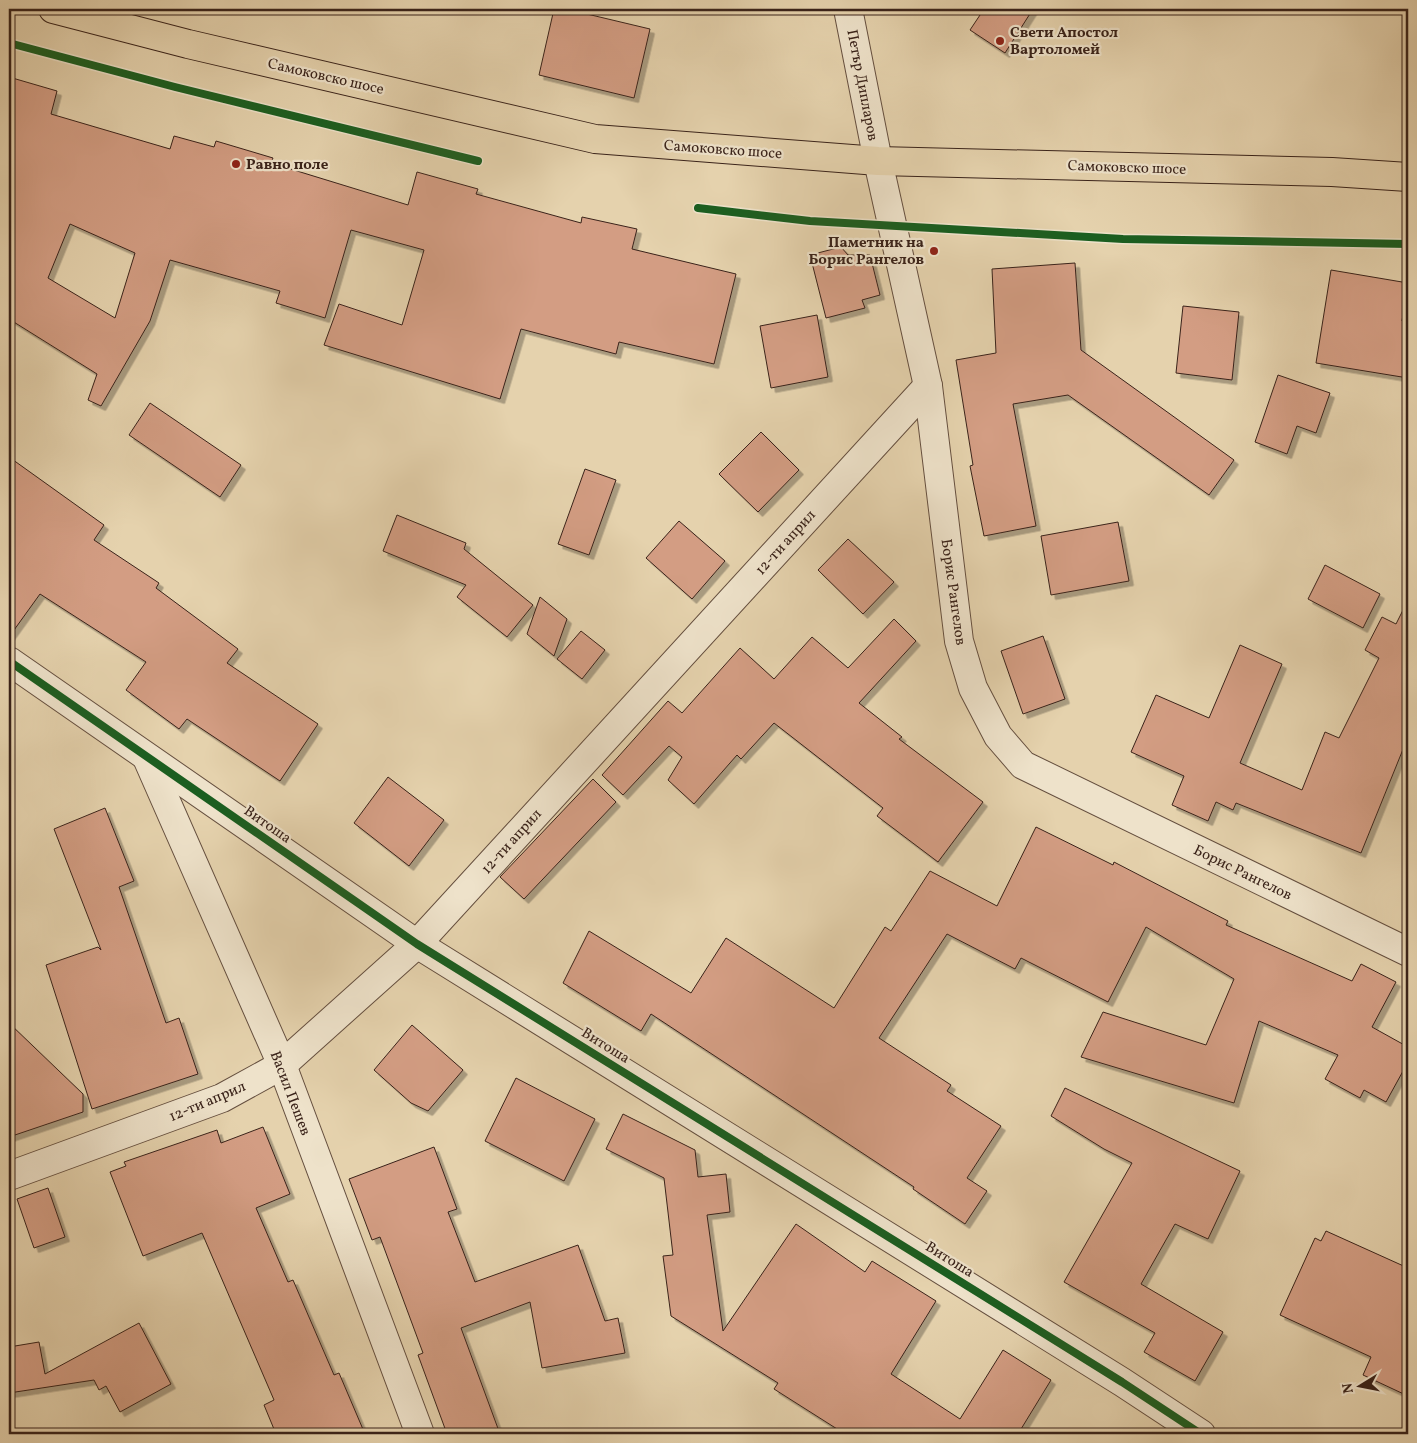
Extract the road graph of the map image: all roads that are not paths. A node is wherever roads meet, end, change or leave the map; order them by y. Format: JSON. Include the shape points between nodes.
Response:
{"nodes":[{"id":1,"x":53,"y":9,"type":"edge"},
{"id":2,"x":848,"y":9,"type":"edge"},
{"id":3,"x":878,"y":161,"type":"junction"},
{"id":4,"x":1408,"y":177,"type":"edge"},
{"id":5,"x":928,"y":386,"type":"junction"},
{"id":6,"x":9,"y":661,"type":"edge"},
{"id":7,"x":147,"y":758,"type":"junction"},
{"id":8,"x":417,"y":944,"type":"junction"},
{"id":9,"x":1408,"y":952,"type":"edge"},
{"id":10,"x":282,"y":1065,"type":"junction"},
{"id":11,"x":9,"y":1176,"type":"edge"},
{"id":12,"x":420,"y":1434,"type":"edge"},
{"id":13,"x":1201,"y":1434,"type":"edge"}],
"edges":[{"from":1,"to":3,"type":"main road","name":"Самоковско шосе","via":[[595,139]]},
{"from":2,"to":3,"type":"street","name":"Петър Дипларов"},
{"from":3,"to":4,"type":"main road","name":"Самоковско шосе"},
{"from":3,"to":5,"type":"street","name":"Борис Рангелов"},
{"from":5,"to":8,"type":"street","name":"12-ти април"},
{"from":5,"to":9,"type":"street","name":"Борис Рангелов","via":[[959,641],[973,688],[998,736],[1023,765]]},
{"from":6,"to":7,"type":"street","name":"Витоша"},
{"from":7,"to":8,"type":"street","name":"Витоша"},
{"from":7,"to":10,"type":"street","name":"Васил Пешев"},
{"from":8,"to":10,"type":"street","name":"12-ти април"},
{"from":8,"to":13,"type":"street","name":"Витоша"},
{"from":10,"to":11,"type":"street","name":"12-ти април","via":[[222,1098]]},
{"from":10,"to":12,"type":"street","name":"Васил Пешев"}]}
